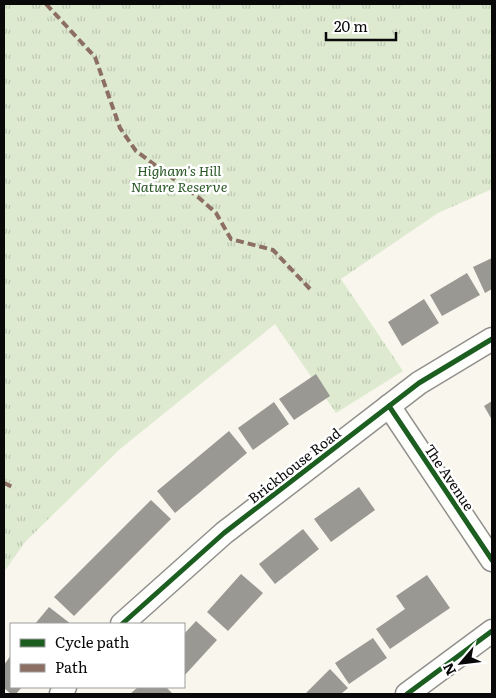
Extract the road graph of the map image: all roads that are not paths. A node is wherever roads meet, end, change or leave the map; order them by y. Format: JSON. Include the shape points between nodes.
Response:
{"nodes":[{"id":1,"x":492,"y":339,"type":"edge"},
{"id":2,"x":389,"y":406,"type":"junction"},
{"id":3,"x":492,"y":560,"type":"edge"},
{"id":4,"x":123,"y":623,"type":"edge"},
{"id":5,"x":492,"y":631,"type":"edge"},
{"id":6,"x":407,"y":694,"type":"edge"}],
"edges":[{"from":1,"to":2,"type":"street","name":"Brickhouse Road","via":[[419,383]]},
{"from":2,"to":3,"type":"street","name":"The Avenue"},
{"from":2,"to":4,"type":"street","name":"Brickhouse Road","via":[[224,534]]},
{"from":5,"to":6,"type":"street"}]}
